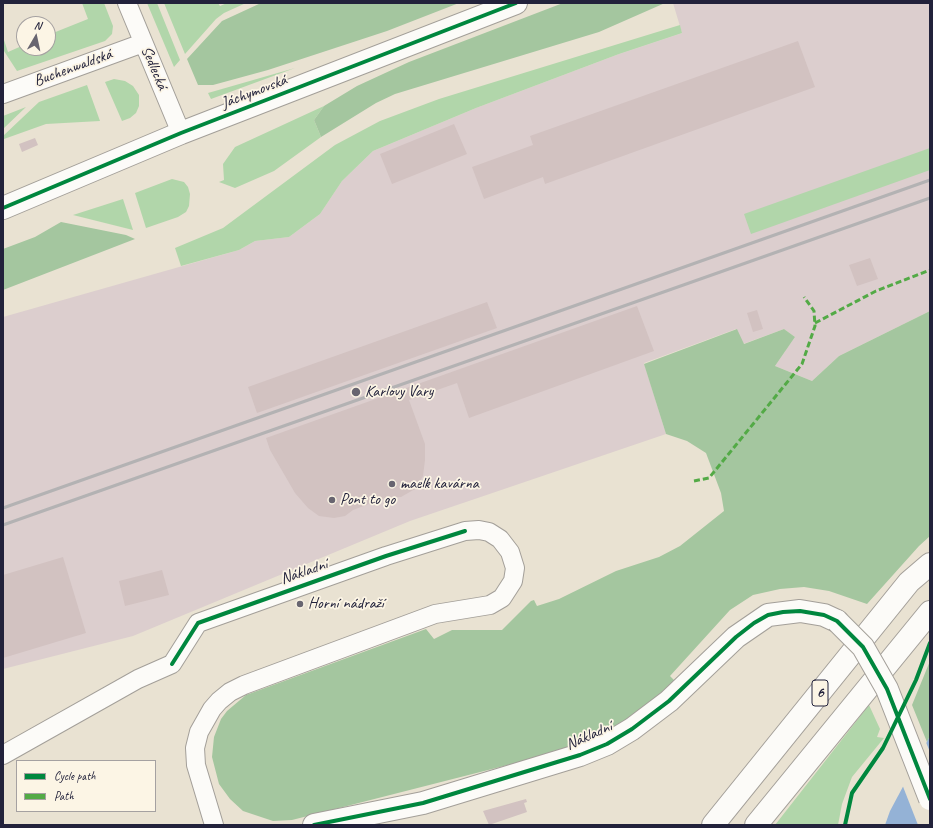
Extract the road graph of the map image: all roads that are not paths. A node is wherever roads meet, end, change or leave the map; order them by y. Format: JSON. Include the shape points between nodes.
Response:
{"nodes":[{"id":1,"x":128,"y":3,"type":"edge"},
{"id":2,"x":516,"y":3,"type":"edge"},
{"id":3,"x":143,"y":42,"type":"junction"},
{"id":4,"x":3,"y":94,"type":"edge"},
{"id":5,"x":181,"y":132,"type":"junction"},
{"id":6,"x":3,"y":208,"type":"edge"},
{"id":7,"x":930,"y":564,"type":"edge"},
{"id":8,"x":930,"y":612,"type":"edge"},
{"id":9,"x":3,"y":755,"type":"edge"},
{"id":10,"x":930,"y":799,"type":"edge"},
{"id":11,"x":759,"y":822,"type":"edge"},
{"id":12,"x":214,"y":825,"type":"edge"},
{"id":13,"x":314,"y":825,"type":"edge"},
{"id":14,"x":713,"y":825,"type":"edge"}],
"edges":[{"from":1,"to":3,"type":"street","name":"Sedlecká"},
{"from":2,"to":5,"type":"main road","name":"Jáchymovská"},
{"from":3,"to":4,"type":"street","name":"Buchenwaldská"},
{"from":3,"to":5,"type":"street","name":"Sedlecká"},
{"from":5,"to":6,"type":"main road","name":"Jáchymovská"},
{"from":7,"to":14,"type":"main road","number":"6","via":[[908,582]]},
{"from":8,"to":11,"type":"main road","number":"6"},
{"from":9,"to":12,"type":"street","name":"Nákladní","via":[[138,679],[172,664],[198,623],[386,556],[465,531],[489,532],[500,539],[510,552],[515,568],[513,581],[502,598],[490,605],[436,614],[244,685],[219,701],[198,732],[195,748],[196,765]]},
{"from":10,"to":13,"type":"main road","name":"Nákladní","bridge":true,"via":[[887,689],[864,647],[837,621],[800,611],[768,615],[736,637],[669,701],[607,744],[580,755],[424,803]]}]}
